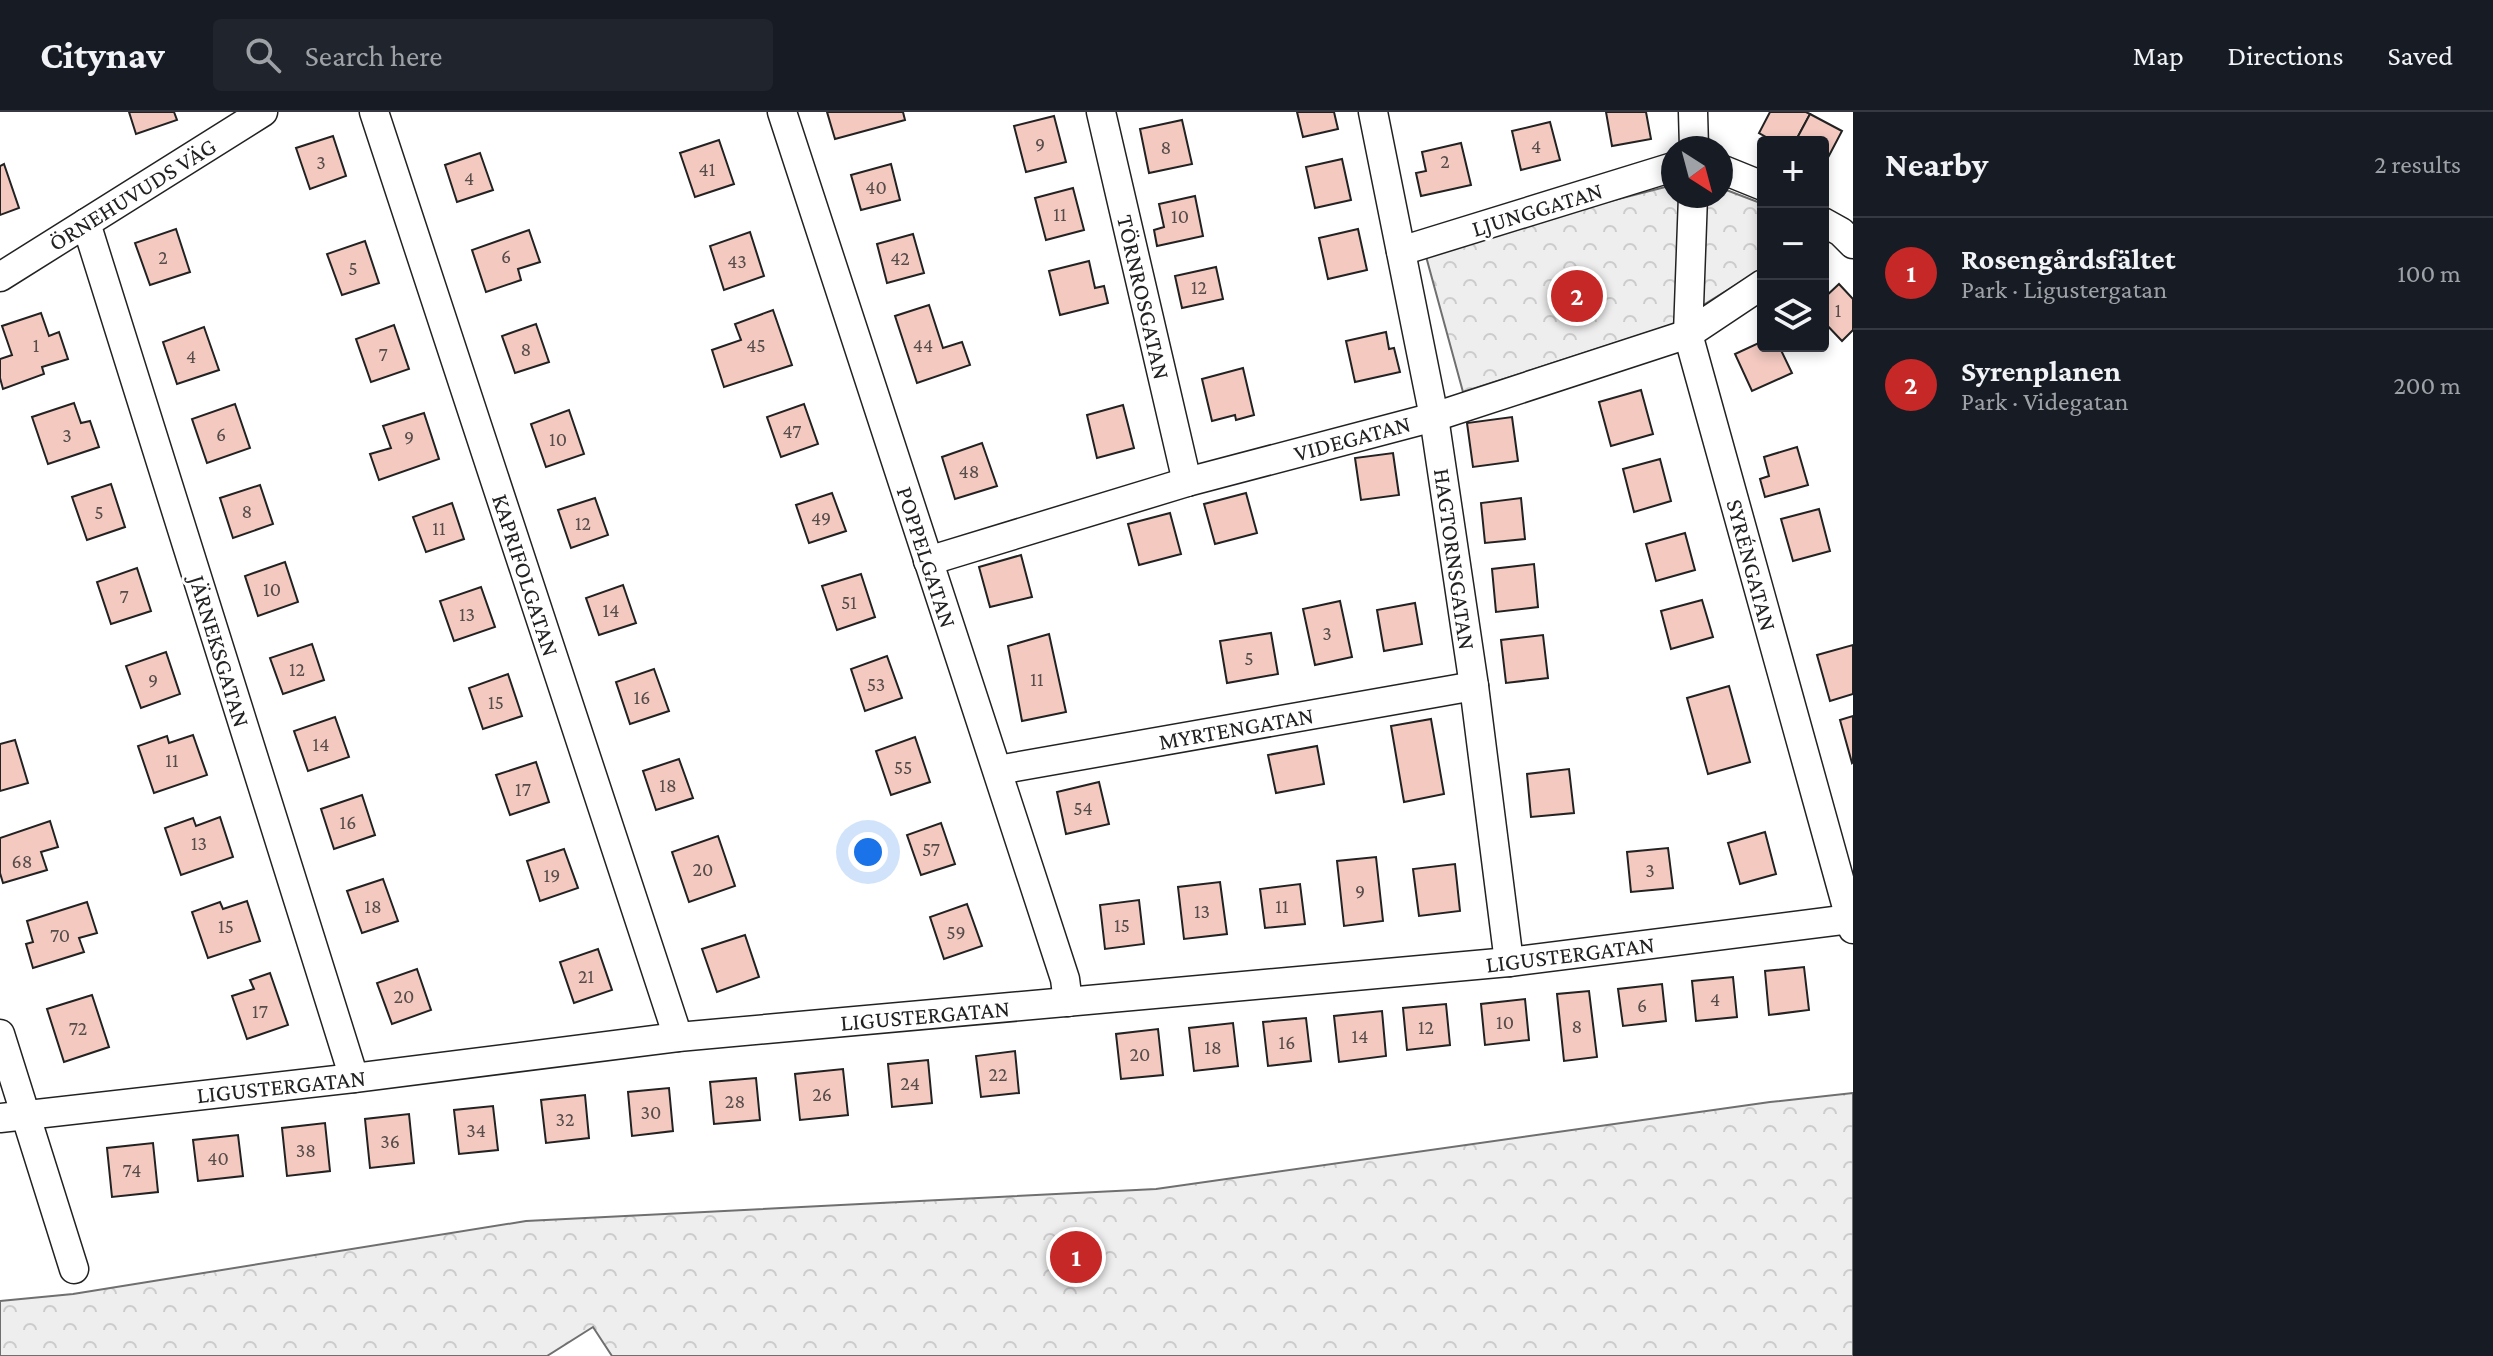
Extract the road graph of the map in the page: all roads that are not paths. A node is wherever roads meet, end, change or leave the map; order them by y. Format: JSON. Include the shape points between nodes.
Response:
{"nodes":[{"id":1,"x":263,"y":112,"type":"edge"},
{"id":2,"x":374,"y":112,"type":"edge"},
{"id":3,"x":782,"y":112,"type":"edge"},
{"id":4,"x":1101,"y":112,"type":"edge"},
{"id":5,"x":1373,"y":112,"type":"edge"},
{"id":6,"x":1693,"y":112,"type":"edge"},
{"id":7,"x":1694,"y":136,"type":"edge"},
{"id":8,"x":1661,"y":171,"type":"edge"},
{"id":9,"x":1733,"y":174,"type":"edge"},
{"id":10,"x":1757,"y":184,"type":"edge"},
{"id":11,"x":1693,"y":208,"type":"edge"},
{"id":12,"x":86,"y":223,"type":"junction"},
{"id":13,"x":1401,"y":251,"type":"junction"},
{"id":14,"x":0,"y":277,"type":"edge"},
{"id":15,"x":1757,"y":288,"type":"edge"},
{"id":16,"x":1688,"y":334,"type":"junction"},
{"id":17,"x":1434,"y":417,"type":"junction"},
{"id":18,"x":1187,"y":482,"type":"junction"},
{"id":19,"x":928,"y":561,"type":"junction"},
{"id":20,"x":1474,"y":686,"type":"junction"},
{"id":21,"x":998,"y":770,"type":"junction"},
{"id":22,"x":1851,"y":924,"type":"edge"},
{"id":23,"x":1509,"y":962,"type":"junction"},
{"id":24,"x":1068,"y":1002,"type":"junction"},
{"id":25,"x":0,"y":1034,"type":"edge"},
{"id":26,"x":678,"y":1037,"type":"junction"},
{"id":27,"x":354,"y":1078,"type":"junction"},
{"id":28,"x":14,"y":1116,"type":"edge"},
{"id":29,"x":74,"y":1269,"type":"dead end"}],
"edges":[{"from":1,"to":12,"type":"street","name":"ÖRNEHUVUDS VÄG"},
{"from":2,"to":26,"type":"street","name":"KAPRIFOLGATAN"},
{"from":3,"to":19,"type":"street","name":"POPPELGATAN"},
{"from":4,"to":18,"type":"street","name":"TÖRNROSGATAN"},
{"from":5,"to":13,"type":"street","name":"HAGTORNSGATAN"},
{"from":6,"to":7,"type":"street"},
{"from":8,"to":13,"type":"street","name":"LJUNGGATAN"},
{"from":9,"to":10,"type":"street"},
{"from":11,"to":16,"type":"street","name":"SYRÉNGATAN"},
{"from":12,"to":14,"type":"street","name":"ÖRNEHUVUDS VÄG"},
{"from":12,"to":27,"type":"street","name":"JÄRNEKSGATAN"},
{"from":13,"to":17,"type":"street","name":"HAGTORNSGATAN"},
{"from":15,"to":16,"type":"street","name":"VIDEGATAN"},
{"from":16,"to":17,"type":"street","name":"VIDEGATAN"},
{"from":16,"to":22,"type":"street","name":"SYRÉNGATAN"},
{"from":17,"to":18,"type":"street","name":"VIDEGATAN"},
{"from":17,"to":20,"type":"street","name":"HAGTORNSGATAN"},
{"from":18,"to":19,"type":"street","name":"VIDEGATAN"},
{"from":19,"to":21,"type":"street","name":"POPPELGATAN"},
{"from":20,"to":21,"type":"street","name":"MYRTENGATAN"},
{"from":20,"to":23,"type":"street","name":"HAGTORNSGATAN"},
{"from":21,"to":24,"type":"street","name":"POPPELGATAN"},
{"from":22,"to":23,"type":"street","name":"LIGUSTERGATAN"},
{"from":23,"to":24,"type":"street","name":"LIGUSTERGATAN"},
{"from":24,"to":26,"type":"street","name":"LIGUSTERGATAN"},
{"from":25,"to":28,"type":"street"},
{"from":26,"to":27,"type":"street","name":"LIGUSTERGATAN"},
{"from":27,"to":28,"type":"street","name":"LIGUSTERGATAN"},
{"from":28,"to":29,"type":"street"}]}
